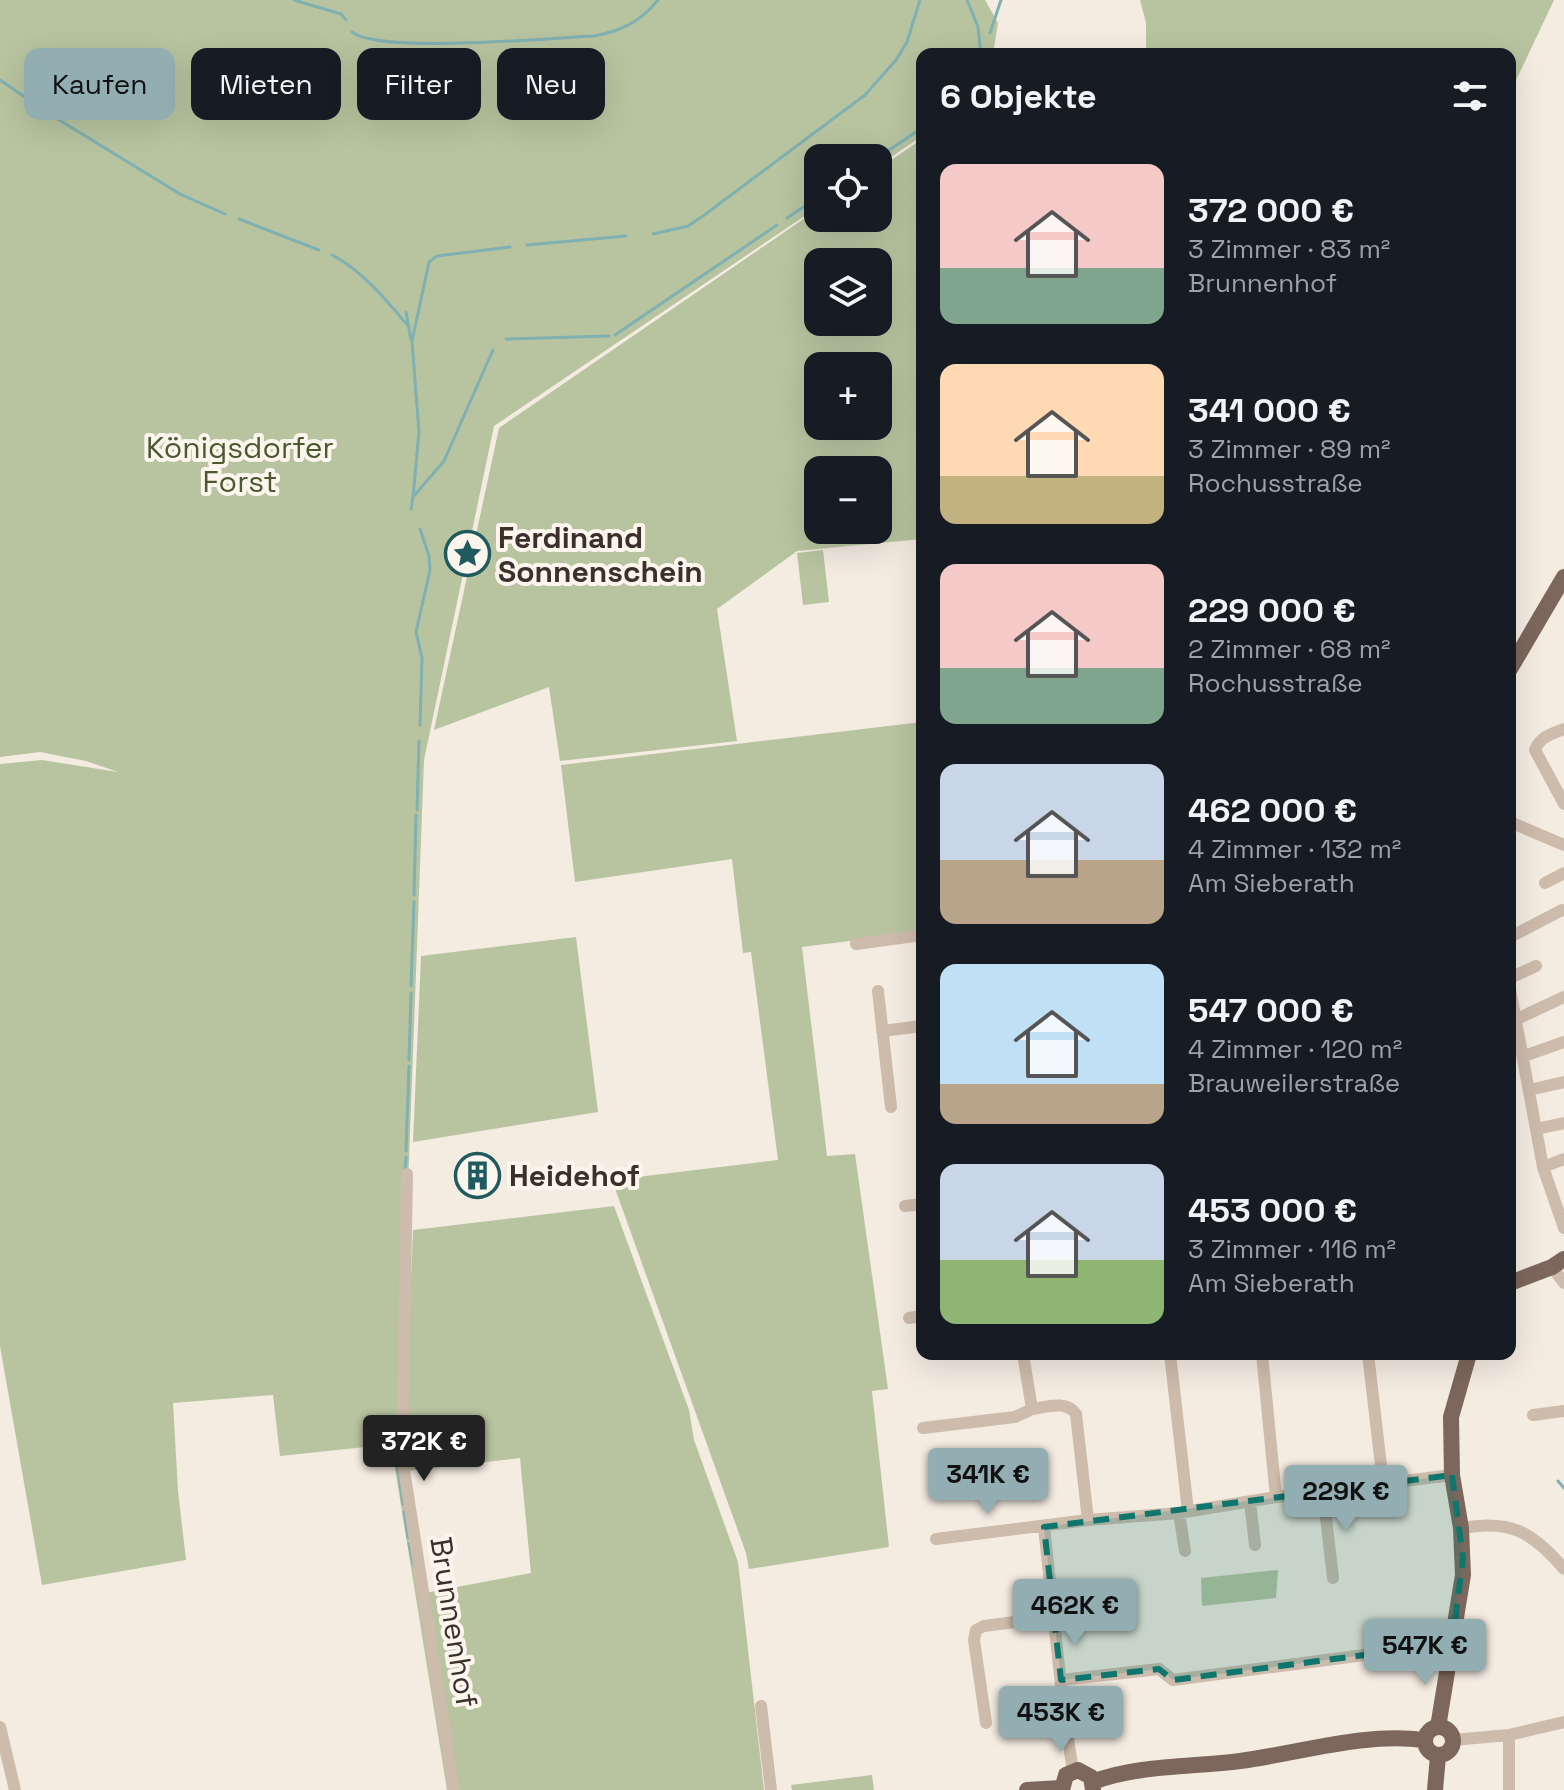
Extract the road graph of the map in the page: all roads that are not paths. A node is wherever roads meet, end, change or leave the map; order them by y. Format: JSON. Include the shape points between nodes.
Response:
{"nodes":[{"id":1,"x":1564,"y":577,"type":"edge"},
{"id":2,"x":1516,"y":659,"type":"edge"},
{"id":3,"x":1564,"y":729,"type":"edge"},
{"id":4,"x":1564,"y":804,"type":"edge"},
{"id":5,"x":1516,"y":825,"type":"edge"},
{"id":6,"x":1564,"y":845,"type":"edge"},
{"id":7,"x":1564,"y":873,"type":"edge"},
{"id":8,"x":1545,"y":883,"type":"dead end"},
{"id":9,"x":1562,"y":910,"type":"dead end"},
{"id":10,"x":1516,"y":934,"type":"edge"},
{"id":11,"x":916,"y":936,"type":"edge"},
{"id":12,"x":856,"y":944,"type":"dead end"},
{"id":13,"x":1536,"y":966,"type":"dead end"},
{"id":14,"x":1516,"y":975,"type":"edge"},
{"id":15,"x":878,"y":991,"type":"dead end"},
{"id":16,"x":1564,"y":997,"type":"edge"},
{"id":17,"x":1516,"y":1015,"type":"edge"},
{"id":18,"x":1517,"y":1019,"type":"junction"},
{"id":19,"x":916,"y":1027,"type":"edge"},
{"id":20,"x":882,"y":1031,"type":"junction"},
{"id":21,"x":1564,"y":1042,"type":"edge"},
{"id":22,"x":1524,"y":1056,"type":"junction"},
{"id":23,"x":1564,"y":1082,"type":"edge"},
{"id":24,"x":1529,"y":1090,"type":"junction"},
{"id":25,"x":891,"y":1107,"type":"dead end"},
{"id":26,"x":1564,"y":1123,"type":"edge"},
{"id":27,"x":1536,"y":1129,"type":"junction"},
{"id":28,"x":1564,"y":1159,"type":"edge"},
{"id":29,"x":1543,"y":1167,"type":"junction"},
{"id":30,"x":407,"y":1174,"type":"dead end"},
{"id":31,"x":916,"y":1205,"type":"edge"},
{"id":32,"x":905,"y":1206,"type":"dead end"},
{"id":33,"x":1564,"y":1228,"type":"edge"},
{"id":34,"x":1558,"y":1263,"type":"edge"},
{"id":35,"x":1516,"y":1280,"type":"edge"},
{"id":36,"x":1564,"y":1283,"type":"edge"},
{"id":37,"x":1024,"y":1360,"type":"edge"},
{"id":38,"x":1171,"y":1360,"type":"edge"},
{"id":39,"x":1263,"y":1360,"type":"edge"},
{"id":40,"x":1369,"y":1360,"type":"edge"},
{"id":41,"x":1467,"y":1360,"type":"edge"},
{"id":42,"x":1032,"y":1409,"type":"junction"},
{"id":43,"x":1564,"y":1411,"type":"edge"},
{"id":44,"x":1533,"y":1415,"type":"dead end"},
{"id":45,"x":923,"y":1428,"type":"dead end"},
{"id":46,"x":1452,"y":1475,"type":"junction"},
{"id":47,"x":1383,"y":1483,"type":"junction"},
{"id":48,"x":1323,"y":1492,"type":"junction"},
{"id":49,"x":1276,"y":1497,"type":"junction"},
{"id":50,"x":1250,"y":1502,"type":"junction"},
{"id":51,"x":1184,"y":1512,"type":"junction"},
{"id":52,"x":1088,"y":1520,"type":"junction"},
{"id":53,"x":1044,"y":1527,"type":"junction"},
{"id":54,"x":1461,"y":1528,"type":"junction"},
{"id":55,"x":936,"y":1539,"type":"dead end"},
{"id":56,"x":1255,"y":1545,"type":"dead end"},
{"id":57,"x":1185,"y":1551,"type":"dead end"},
{"id":58,"x":1564,"y":1569,"type":"edge"},
{"id":59,"x":1333,"y":1578,"type":"dead end"},
{"id":60,"x":1054,"y":1617,"type":"junction"},
{"id":61,"x":1451,"y":1653,"type":"junction"},
{"id":62,"x":1061,"y":1680,"type":"junction"},
{"id":63,"x":761,"y":1706,"type":"dead end"},
{"id":64,"x":1564,"y":1722,"type":"edge"},
{"id":65,"x":986,"y":1723,"type":"dead end"},
{"id":66,"x":0,"y":1727,"type":"edge"},
{"id":67,"x":1438,"y":1727,"type":"junction"},
{"id":68,"x":1509,"y":1735,"type":"junction"},
{"id":69,"x":1424,"y":1740,"type":"junction"},
{"id":70,"x":1453,"y":1740,"type":"junction"},
{"id":71,"x":1438,"y":1756,"type":"junction"},
{"id":72,"x":1073,"y":1771,"type":"junction"},
{"id":73,"x":1093,"y":1786,"type":"edge"},
{"id":74,"x":1062,"y":1789,"type":"edge"},
{"id":75,"x":15,"y":1790,"type":"edge"},
{"id":76,"x":454,"y":1790,"type":"edge"},
{"id":77,"x":771,"y":1790,"type":"edge"},
{"id":78,"x":1027,"y":1790,"type":"edge"},
{"id":79,"x":1435,"y":1790,"type":"edge"},
{"id":80,"x":1509,"y":1790,"type":"edge"}],
"edges":[{"from":1,"to":2,"type":"main road"},
{"from":3,"to":4,"type":"street","via":[[1544,737],[1535,750]]},
{"from":5,"to":6,"type":"street"},
{"from":7,"to":8,"type":"street"},
{"from":9,"to":10,"type":"street"},
{"from":11,"to":12,"type":"street"},
{"from":13,"to":14,"type":"street"},
{"from":15,"to":20,"type":"street"},
{"from":16,"to":18,"type":"street"},
{"from":17,"to":18,"type":"street"},
{"from":18,"to":22,"type":"street"},
{"from":19,"to":20,"type":"street"},
{"from":20,"to":25,"type":"street"},
{"from":21,"to":22,"type":"street"},
{"from":22,"to":24,"type":"street"},
{"from":23,"to":24,"type":"street"},
{"from":24,"to":27,"type":"street"},
{"from":26,"to":27,"type":"street"},
{"from":27,"to":29,"type":"street"},
{"from":28,"to":29,"type":"street"},
{"from":29,"to":33,"type":"street"},
{"from":30,"to":76,"type":"street","name":"Brunnenhof","via":[[402,1457]]},
{"from":31,"to":32,"type":"street"},
{"from":34,"to":35,"type":"main road"},
{"from":34,"to":36,"type":"street"},
{"from":37,"to":42,"type":"street"},
{"from":38,"to":51,"type":"street"},
{"from":39,"to":49,"type":"street"},
{"from":40,"to":47,"type":"street"},
{"from":41,"to":46,"type":"main road","via":[[1451,1417]]},
{"from":42,"to":45,"type":"street","via":[[1015,1417]]},
{"from":42,"to":52,"type":"street","via":[[1062,1405],[1076,1414]]},
{"from":43,"to":44,"type":"street"},
{"from":46,"to":47,"type":"street"},
{"from":46,"to":54,"type":"main road"},
{"from":47,"to":48,"type":"street"},
{"from":48,"to":49,"type":"street"},
{"from":48,"to":59,"type":"street"},
{"from":49,"to":50,"type":"street"},
{"from":50,"to":51,"type":"street"},
{"from":50,"to":56,"type":"street"},
{"from":51,"to":52,"type":"street"},
{"from":51,"to":57,"type":"street"},
{"from":52,"to":53,"type":"street"},
{"from":53,"to":55,"type":"street"},
{"from":53,"to":60,"type":"street"},
{"from":54,"to":58,"type":"street","via":[[1506,1525],[1527,1533]]},
{"from":54,"to":61,"type":"main road","via":[[1463,1575]]},
{"from":60,"to":62,"type":"street"},
{"from":60,"to":65,"type":"street","via":[[976,1630]]},
{"from":61,"to":62,"type":"street","via":[[1418,1648],[1173,1680],[1159,1669]]},
{"from":61,"to":67,"type":"main road"},
{"from":62,"to":72,"type":"street"},
{"from":63,"to":77,"type":"street"},
{"from":64,"to":68,"type":"street"},
{"from":66,"to":75,"type":"street"},
{"from":67,"to":69,"type":"main road"},
{"from":67,"to":70,"type":"main road","via":[[1447,1729]]},
{"from":68,"to":70,"type":"street"},
{"from":68,"to":80,"type":"street"},
{"from":69,"to":71,"type":"main road","via":[[1426,1749]]},
{"from":69,"to":73,"type":"main road","via":[[1395,1738],[1139,1772]]},
{"from":70,"to":71,"type":"main road","via":[[1450,1750]]},
{"from":71,"to":79,"type":"main road"},
{"from":72,"to":73,"type":"main road","via":[[1083,1771]]},
{"from":72,"to":74,"type":"main road","via":[[1063,1779]]},
{"from":74,"to":78,"type":"main road"}]}
